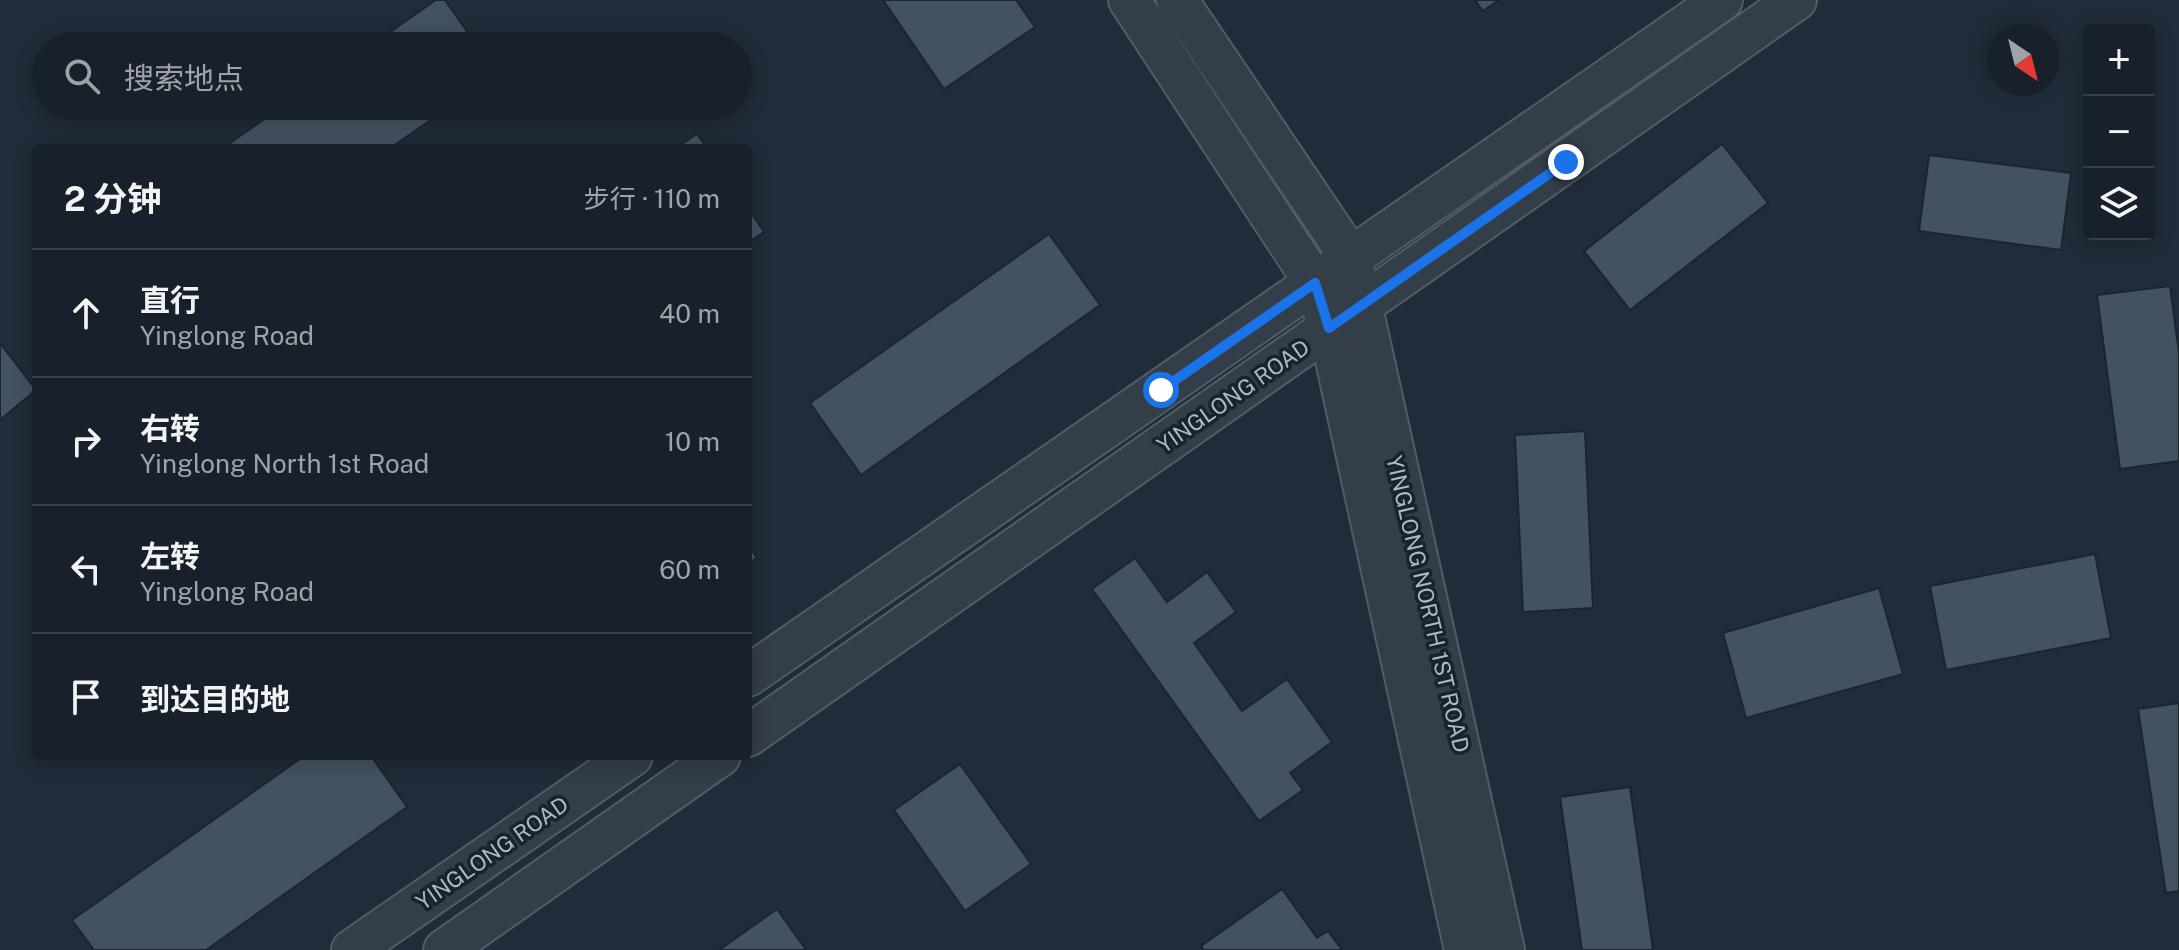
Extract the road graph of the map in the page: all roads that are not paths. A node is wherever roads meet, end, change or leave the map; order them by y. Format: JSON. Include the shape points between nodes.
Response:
{"nodes":[{"id":1,"x":1129,"y":0,"type":"edge"},
{"id":2,"x":1177,"y":0,"type":"edge"},
{"id":3,"x":1722,"y":0,"type":"edge"},
{"id":4,"x":1796,"y":0,"type":"edge"},
{"id":5,"x":1351,"y":258,"type":"junction"},
{"id":6,"x":1315,"y":283,"type":"junction"},
{"id":7,"x":1361,"y":306,"type":"junction"},
{"id":8,"x":1329,"y":328,"type":"junction"},
{"id":9,"x":752,"y":673,"type":"edge"},
{"id":10,"x":752,"y":733,"type":"edge"},
{"id":11,"x":626,"y":760,"type":"edge"},
{"id":12,"x":714,"y":760,"type":"edge"},
{"id":13,"x":352,"y":950,"type":"edge"},
{"id":14,"x":444,"y":950,"type":"edge"},
{"id":15,"x":1465,"y":950,"type":"edge"},
{"id":16,"x":1504,"y":950,"type":"edge"}],
"edges":[{"from":1,"to":6,"type":"street","name":"YINGLONG NORTH 1ST ROAD"},
{"from":2,"to":5,"type":"street"},
{"from":3,"to":5,"type":"street","name":"YINGLONG ROAD"},
{"from":4,"to":7,"type":"street","name":"YINGLONG ROAD"},
{"from":5,"to":6,"type":"street","name":"YINGLONG ROAD"},
{"from":5,"to":7,"type":"street","name":"YINGLONG NORTH 1ST ROAD"},
{"from":6,"to":8,"type":"street","name":"YINGLONG NORTH 1ST ROAD"},
{"from":6,"to":9,"type":"street","name":"YINGLONG ROAD"},
{"from":7,"to":8,"type":"street","name":"YINGLONG ROAD"},
{"from":7,"to":16,"type":"street","name":"YINGLONG NORTH 1ST ROAD"},
{"from":8,"to":10,"type":"street","name":"YINGLONG ROAD"},
{"from":8,"to":15,"type":"street","name":"YINGLONG NORTH 1ST ROAD"},
{"from":11,"to":13,"type":"street","name":"YINGLONG ROAD"},
{"from":12,"to":14,"type":"street"}]}
